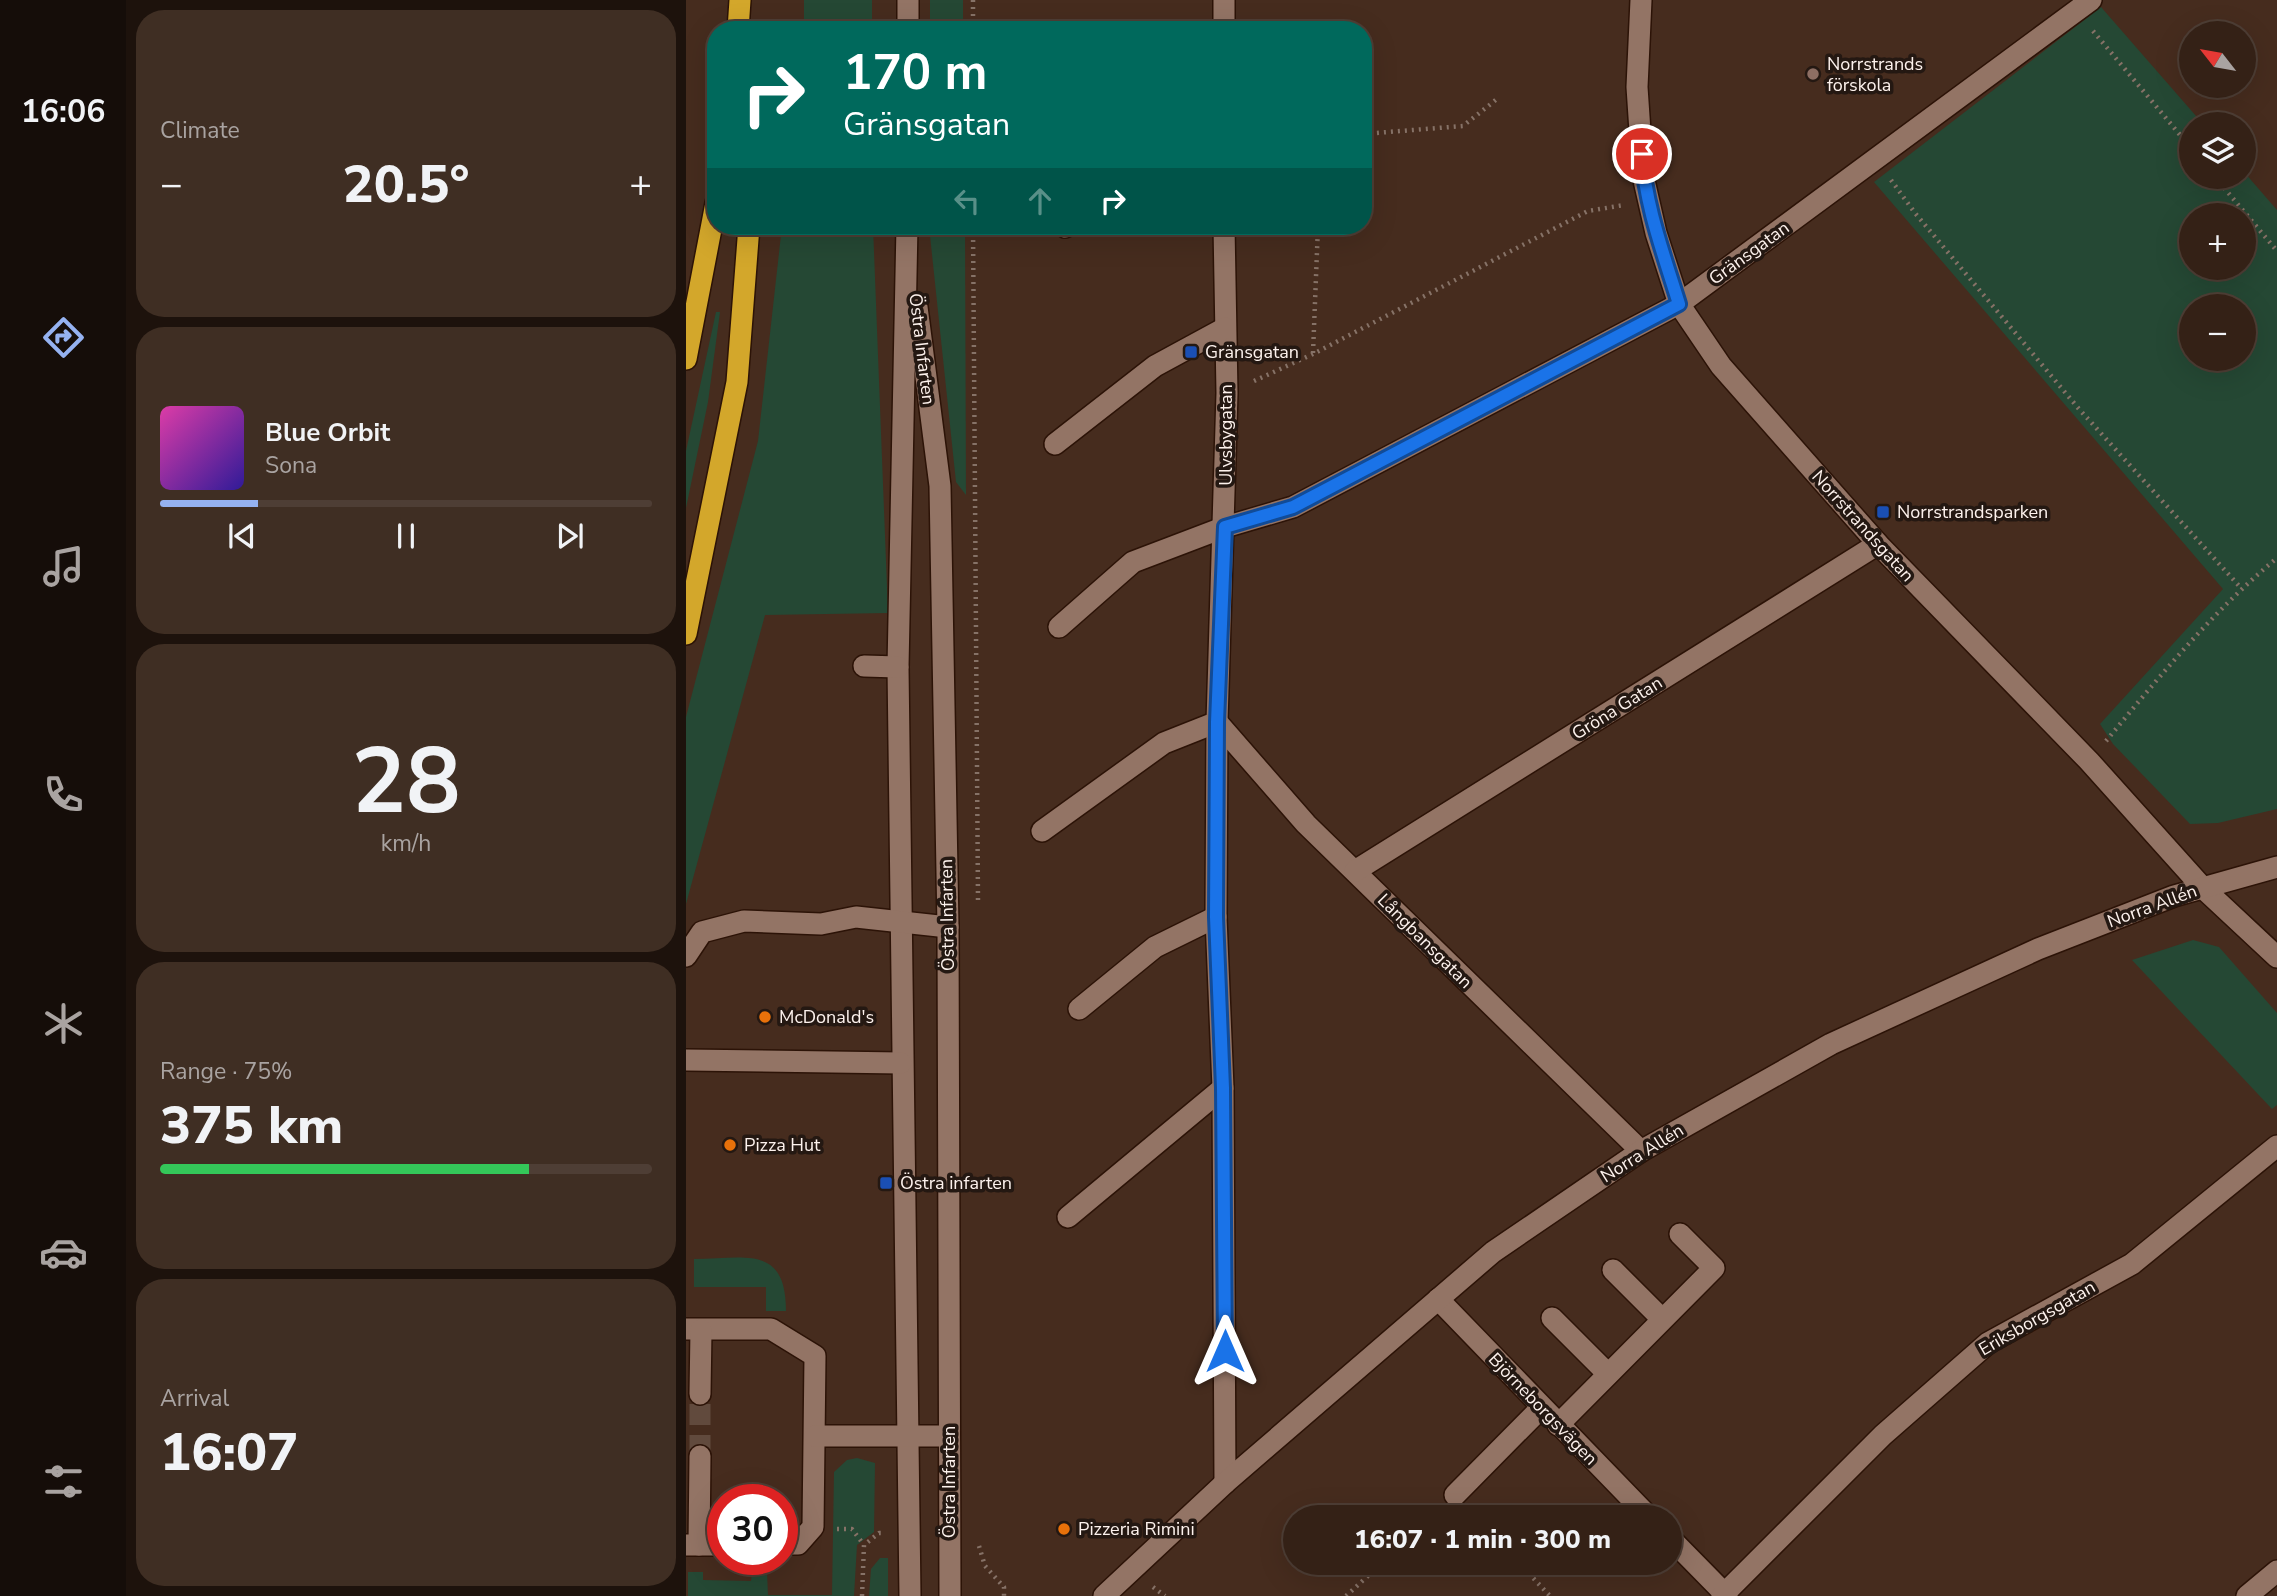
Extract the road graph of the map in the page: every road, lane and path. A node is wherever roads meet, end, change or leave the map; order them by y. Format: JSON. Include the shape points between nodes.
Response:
{"nodes":[{"id":1,"x":908,"y":0,"type":"edge"},
{"id":2,"x":973,"y":0,"type":"edge"},
{"id":3,"x":1224,"y":0,"type":"edge"},
{"id":4,"x":1641,"y":0,"type":"edge"},
{"id":5,"x":2084,"y":6,"type":"edge"},
{"id":6,"x":908,"y":21,"type":"edge"},
{"id":7,"x":973,"y":21,"type":"edge"},
{"id":8,"x":1224,"y":21,"type":"edge"},
{"id":9,"x":1497,"y":99,"type":"dead end"},
{"id":10,"x":2179,"y":132,"type":"edge"},
{"id":11,"x":1372,"y":133,"type":"edge"},
{"id":12,"x":1877,"y":159,"type":"junction"},
{"id":13,"x":2225,"y":189,"type":"edge"},
{"id":14,"x":1649,"y":201,"type":"junction"},
{"id":15,"x":710,"y":235,"type":"edge"},
{"id":16,"x":748,"y":235,"type":"edge"},
{"id":17,"x":907,"y":235,"type":"edge"},
{"id":18,"x":908,"y":235,"type":"edge"},
{"id":19,"x":1224,"y":235,"type":"edge"},
{"id":20,"x":1318,"y":235,"type":"edge"},
{"id":21,"x":2277,"y":251,"type":"edge"},
{"id":22,"x":1679,"y":304,"type":"junction"},
{"id":23,"x":1225,"y":328,"type":"junction"},
{"id":24,"x":1312,"y":354,"type":"junction"},
{"id":25,"x":686,"y":359,"type":"edge"},
{"id":26,"x":1227,"y":393,"type":"junction"},
{"id":27,"x":1055,"y":444,"type":"dead end"},
{"id":28,"x":1225,"y":527,"type":"junction"},
{"id":29,"x":1878,"y":544,"type":"junction"},
{"id":30,"x":2277,"y":558,"type":"edge"},
{"id":31,"x":2241,"y":588,"type":"junction"},
{"id":32,"x":1059,"y":626,"type":"dead end"},
{"id":33,"x":686,"y":634,"type":"edge"},
{"id":34,"x":864,"y":666,"type":"dead end"},
{"id":35,"x":898,"y":667,"type":"junction"},
{"id":36,"x":1217,"y":722,"type":"junction"},
{"id":37,"x":2089,"y":761,"type":"junction"},
{"id":38,"x":1042,"y":831,"type":"dead end"},
{"id":39,"x":2277,"y":867,"type":"edge"},
{"id":40,"x":1355,"y":871,"type":"junction"},
{"id":41,"x":2203,"y":888,"type":"junction"},
{"id":42,"x":1216,"y":917,"type":"junction"},
{"id":43,"x":901,"y":923,"type":"junction"},
{"id":44,"x":948,"y":927,"type":"junction"},
{"id":45,"x":686,"y":956,"type":"edge"},
{"id":46,"x":2277,"y":957,"type":"edge"},
{"id":47,"x":1079,"y":1009,"type":"dead end"},
{"id":48,"x":686,"y":1060,"type":"edge"},
{"id":49,"x":901,"y":1063,"type":"junction"},
{"id":50,"x":1223,"y":1088,"type":"junction"},
{"id":51,"x":2277,"y":1146,"type":"edge"},
{"id":52,"x":1641,"y":1151,"type":"junction"},
{"id":53,"x":1068,"y":1217,"type":"dead end"},
{"id":54,"x":1679,"y":1234,"type":"dead end"},
{"id":55,"x":1613,"y":1270,"type":"dead end"},
{"id":56,"x":1438,"y":1299,"type":"junction"},
{"id":57,"x":1552,"y":1318,"type":"dead end"},
{"id":58,"x":1662,"y":1318,"type":"junction"},
{"id":59,"x":694,"y":1330,"type":"edge"},
{"id":60,"x":1608,"y":1374,"type":"junction"},
{"id":61,"x":700,"y":1394,"type":"tunnel mouth"},
{"id":62,"x":1541,"y":1408,"type":"junction"},
{"id":63,"x":1558,"y":1425,"type":"junction"},
{"id":64,"x":815,"y":1436,"type":"junction"},
{"id":65,"x":948,"y":1436,"type":"junction"},
{"id":66,"x":907,"y":1437,"type":"junction"},
{"id":67,"x":700,"y":1456,"type":"tunnel mouth"},
{"id":68,"x":1226,"y":1483,"type":"junction"},
{"id":69,"x":1455,"y":1495,"type":"dead end"},
{"id":70,"x":1637,"y":1505,"type":"edge"},
{"id":71,"x":879,"y":1533,"type":"dead end"},
{"id":72,"x":798,"y":1544,"type":"edge"},
{"id":73,"x":692,"y":1545,"type":"edge"},
{"id":74,"x":1682,"y":1551,"type":"edge"},
{"id":75,"x":2277,"y":1571,"type":"edge"},
{"id":76,"x":1369,"y":1575,"type":"edge"},
{"id":77,"x":1530,"y":1575,"type":"edge"},
{"id":78,"x":1154,"y":1586,"type":"dead end"},
{"id":79,"x":1724,"y":1595,"type":"edge"},
{"id":80,"x":862,"y":1596,"type":"edge"},
{"id":81,"x":910,"y":1596,"type":"edge"},
{"id":82,"x":950,"y":1596,"type":"edge"},
{"id":83,"x":1104,"y":1596,"type":"edge"},
{"id":84,"x":1165,"y":1596,"type":"edge"},
{"id":85,"x":1346,"y":1596,"type":"edge"},
{"id":86,"x":1550,"y":1596,"type":"edge"},
{"id":87,"x":2247,"y":1596,"type":"edge"}],
"edges":[{"from":1,"to":6,"type":"street"},
{"from":2,"to":7,"type":"path"},
{"from":3,"to":8,"type":"street"},
{"from":4,"to":14,"type":"street","name":"Norrstrandsgatan","via":[[1637,87]]},
{"from":5,"to":10,"type":"path"},
{"from":5,"to":12,"type":"street","name":"Gränsgatan"},
{"from":9,"to":11,"type":"path","via":[[1463,126]]},
{"from":12,"to":22,"type":"street","name":"Gränsgatan"},
{"from":12,"to":31,"type":"path","via":[[1914,213],[2079,409]]},
{"from":13,"to":21,"type":"path"},
{"from":14,"to":22,"type":"street","name":"Norrstrandsgatan"},
{"from":14,"to":24,"type":"path","via":[[1588,211]]},
{"from":15,"to":25,"type":"highway"},
{"from":16,"to":33,"type":"highway","via":[[737,382]]},
{"from":17,"to":35,"type":"street","name":"Östra Infarten"},
{"from":18,"to":44,"type":"street","name":"Östra Infarten","via":[[940,486]]},
{"from":19,"to":23,"type":"street","name":"Ulvsbygatan"},
{"from":20,"to":24,"type":"path"},
{"from":22,"to":28,"type":"street","name":"Gränsgatan","via":[[1293,507]]},
{"from":22,"to":29,"type":"street","name":"Norrstrandsgatan","via":[[1721,366]]},
{"from":23,"to":26,"type":"street","name":"Ulvsbygatan"},
{"from":23,"to":27,"type":"street","via":[[1155,366]]},
{"from":24,"to":26,"type":"path"},
{"from":26,"to":28,"type":"street","name":"Ulvsbygatan"},
{"from":28,"to":32,"type":"street","name":"Gränsgatan","via":[[1133,562]]},
{"from":28,"to":36,"type":"street","name":"Ulvsbygatan"},
{"from":29,"to":37,"type":"street","name":"Norrstrandsgatan"},
{"from":29,"to":40,"type":"street","name":"Gröna Gatan"},
{"from":30,"to":31,"type":"path"},
{"from":31,"to":37,"type":"path"},
{"from":34,"to":35,"type":"street"},
{"from":35,"to":43,"type":"street","name":"Östra Infarten"},
{"from":36,"to":38,"type":"street","via":[[1164,743]]},
{"from":36,"to":40,"type":"street","name":"Långbansgatan","via":[[1306,824]]},
{"from":36,"to":42,"type":"street","name":"Ulvsbygatan"},
{"from":37,"to":41,"type":"street","name":"Norrstrandsgatan"},
{"from":39,"to":41,"type":"street","name":"Norra Allén"},
{"from":40,"to":52,"type":"street","name":"Långbansgatan"},
{"from":41,"to":46,"type":"street","name":"Norrstrandsgatan"},
{"from":41,"to":52,"type":"street","name":"Norra Allén","via":[[2038,949],[1831,1044]]},
{"from":42,"to":47,"type":"street","via":[[1154,947]]},
{"from":42,"to":50,"type":"street","name":"Ulvsbygatan"},
{"from":43,"to":44,"type":"street"},
{"from":43,"to":45,"type":"street","via":[[856,917],[821,923],[744,921],[702,932]]},
{"from":43,"to":49,"type":"street","name":"Östra Infarten"},
{"from":44,"to":65,"type":"street","name":"Östra Infarten"},
{"from":48,"to":49,"type":"street"},
{"from":49,"to":66,"type":"street","name":"Östra Infarten"},
{"from":50,"to":53,"type":"street"},
{"from":50,"to":68,"type":"street","name":"Ulvsbygatan"},
{"from":51,"to":79,"type":"street","name":"Eriksborgsgatan","via":[[2132,1264],[1988,1343],[1883,1435]]},
{"from":52,"to":56,"type":"street","name":"Norra Allén","via":[[1493,1252]]},
{"from":54,"to":58,"type":"street","via":[[1714,1268]]},
{"from":55,"to":58,"type":"street"},
{"from":56,"to":62,"type":"street","name":"Björneborgsvägen"},
{"from":56,"to":68,"type":"street","name":"Norra Allén"},
{"from":57,"to":60,"type":"street"},
{"from":58,"to":60,"type":"street"},
{"from":59,"to":61,"type":"street"},
{"from":59,"to":64,"type":"street","via":[[771,1329],[815,1356]]},
{"from":60,"to":63,"type":"street"},
{"from":62,"to":63,"type":"street","name":"Björneborgsvägen"},
{"from":62,"to":69,"type":"street"},
{"from":63,"to":70,"type":"street","name":"Björneborgsvägen"},
{"from":64,"to":66,"type":"street"},
{"from":64,"to":72,"type":"street","via":[[813,1527]]},
{"from":65,"to":66,"type":"street"},
{"from":65,"to":82,"type":"street","name":"Östra Infarten"},
{"from":66,"to":81,"type":"street","name":"Östra Infarten"},
{"from":67,"to":73,"type":"street"},
{"from":68,"to":83,"type":"street","name":"Norra Allén"},
{"from":71,"to":80,"type":"path","via":[[864,1545]]},
{"from":74,"to":79,"type":"street"},
{"from":75,"to":87,"type":"street"},
{"from":76,"to":85,"type":"path"},
{"from":77,"to":86,"type":"path"},
{"from":78,"to":84,"type":"path"}]}
